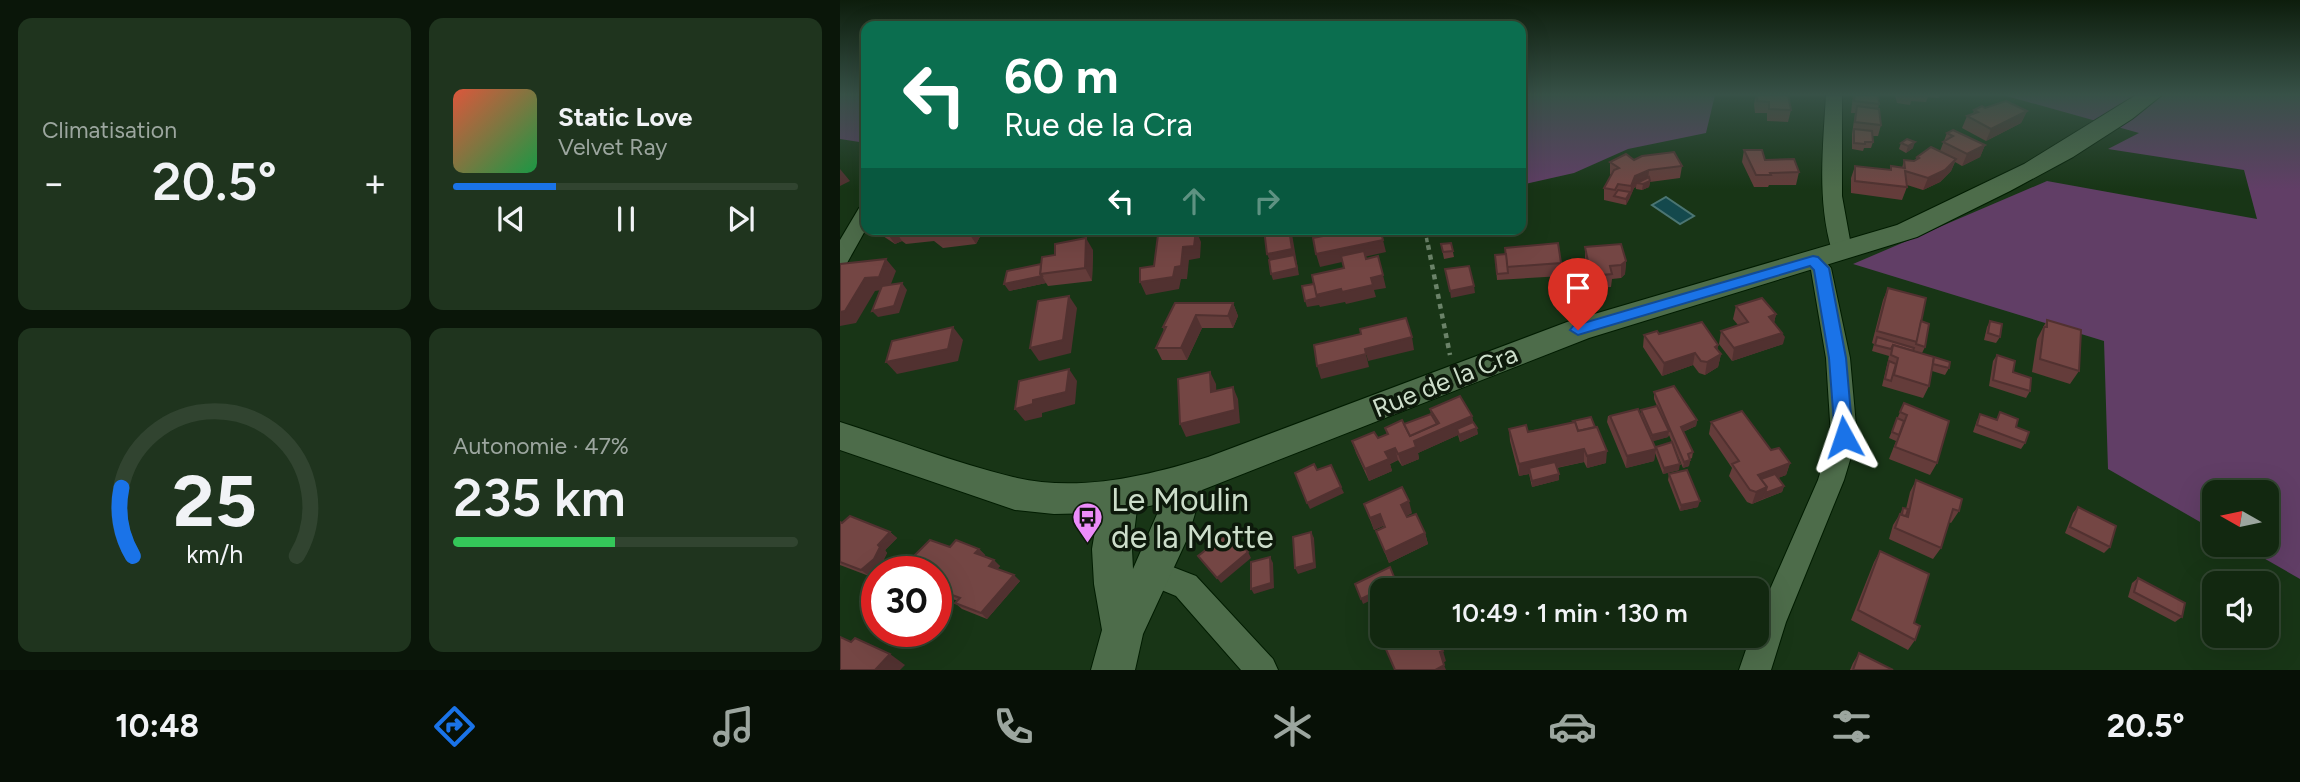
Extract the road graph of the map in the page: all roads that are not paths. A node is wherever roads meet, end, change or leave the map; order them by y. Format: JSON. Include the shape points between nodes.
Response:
{"nodes":[{"id":1,"x":1833,"y":126,"type":"edge"},
{"id":2,"x":2109,"y":126,"type":"edge"},
{"id":3,"x":861,"y":221,"type":"edge"},
{"id":4,"x":1842,"y":251,"type":"junction"},
{"id":5,"x":840,"y":258,"type":"edge"},
{"id":6,"x":1813,"y":260,"type":"junction"},
{"id":7,"x":842,"y":438,"type":"edge"},
{"id":8,"x":1185,"y":481,"type":"junction"},
{"id":9,"x":1120,"y":496,"type":"junction"},
{"id":10,"x":1152,"y":572,"type":"junction"},
{"id":11,"x":1114,"y":660,"type":"edge"},
{"id":12,"x":1262,"y":670,"type":"edge"},
{"id":13,"x":1755,"y":670,"type":"edge"}],
"edges":[{"from":1,"to":4,"type":"street","via":[[1833,191]]},
{"from":2,"to":4,"type":"street","name":"Rue de la Cra","via":[[1949,212]]},
{"from":3,"to":5,"type":"street"},
{"from":4,"to":6,"type":"street","name":"Rue de la Cra"},
{"from":6,"to":8,"type":"street","name":"Rue de la Cra","via":[[1578,330]]},
{"from":6,"to":13,"type":"street","via":[[1821,268],[1838,358],[1844,437]]},
{"from":7,"to":9,"type":"street","name":"Rue de la Cra","via":[[1015,494]]},
{"from":8,"to":9,"type":"street","name":"Rue de la Cra"},
{"from":8,"to":10,"type":"street","via":[[1184,496]]},
{"from":9,"to":11,"type":"street","via":[[1112,550]]},
{"from":10,"to":11,"type":"street"},
{"from":10,"to":12,"type":"street","via":[[1186,586]]}]}
